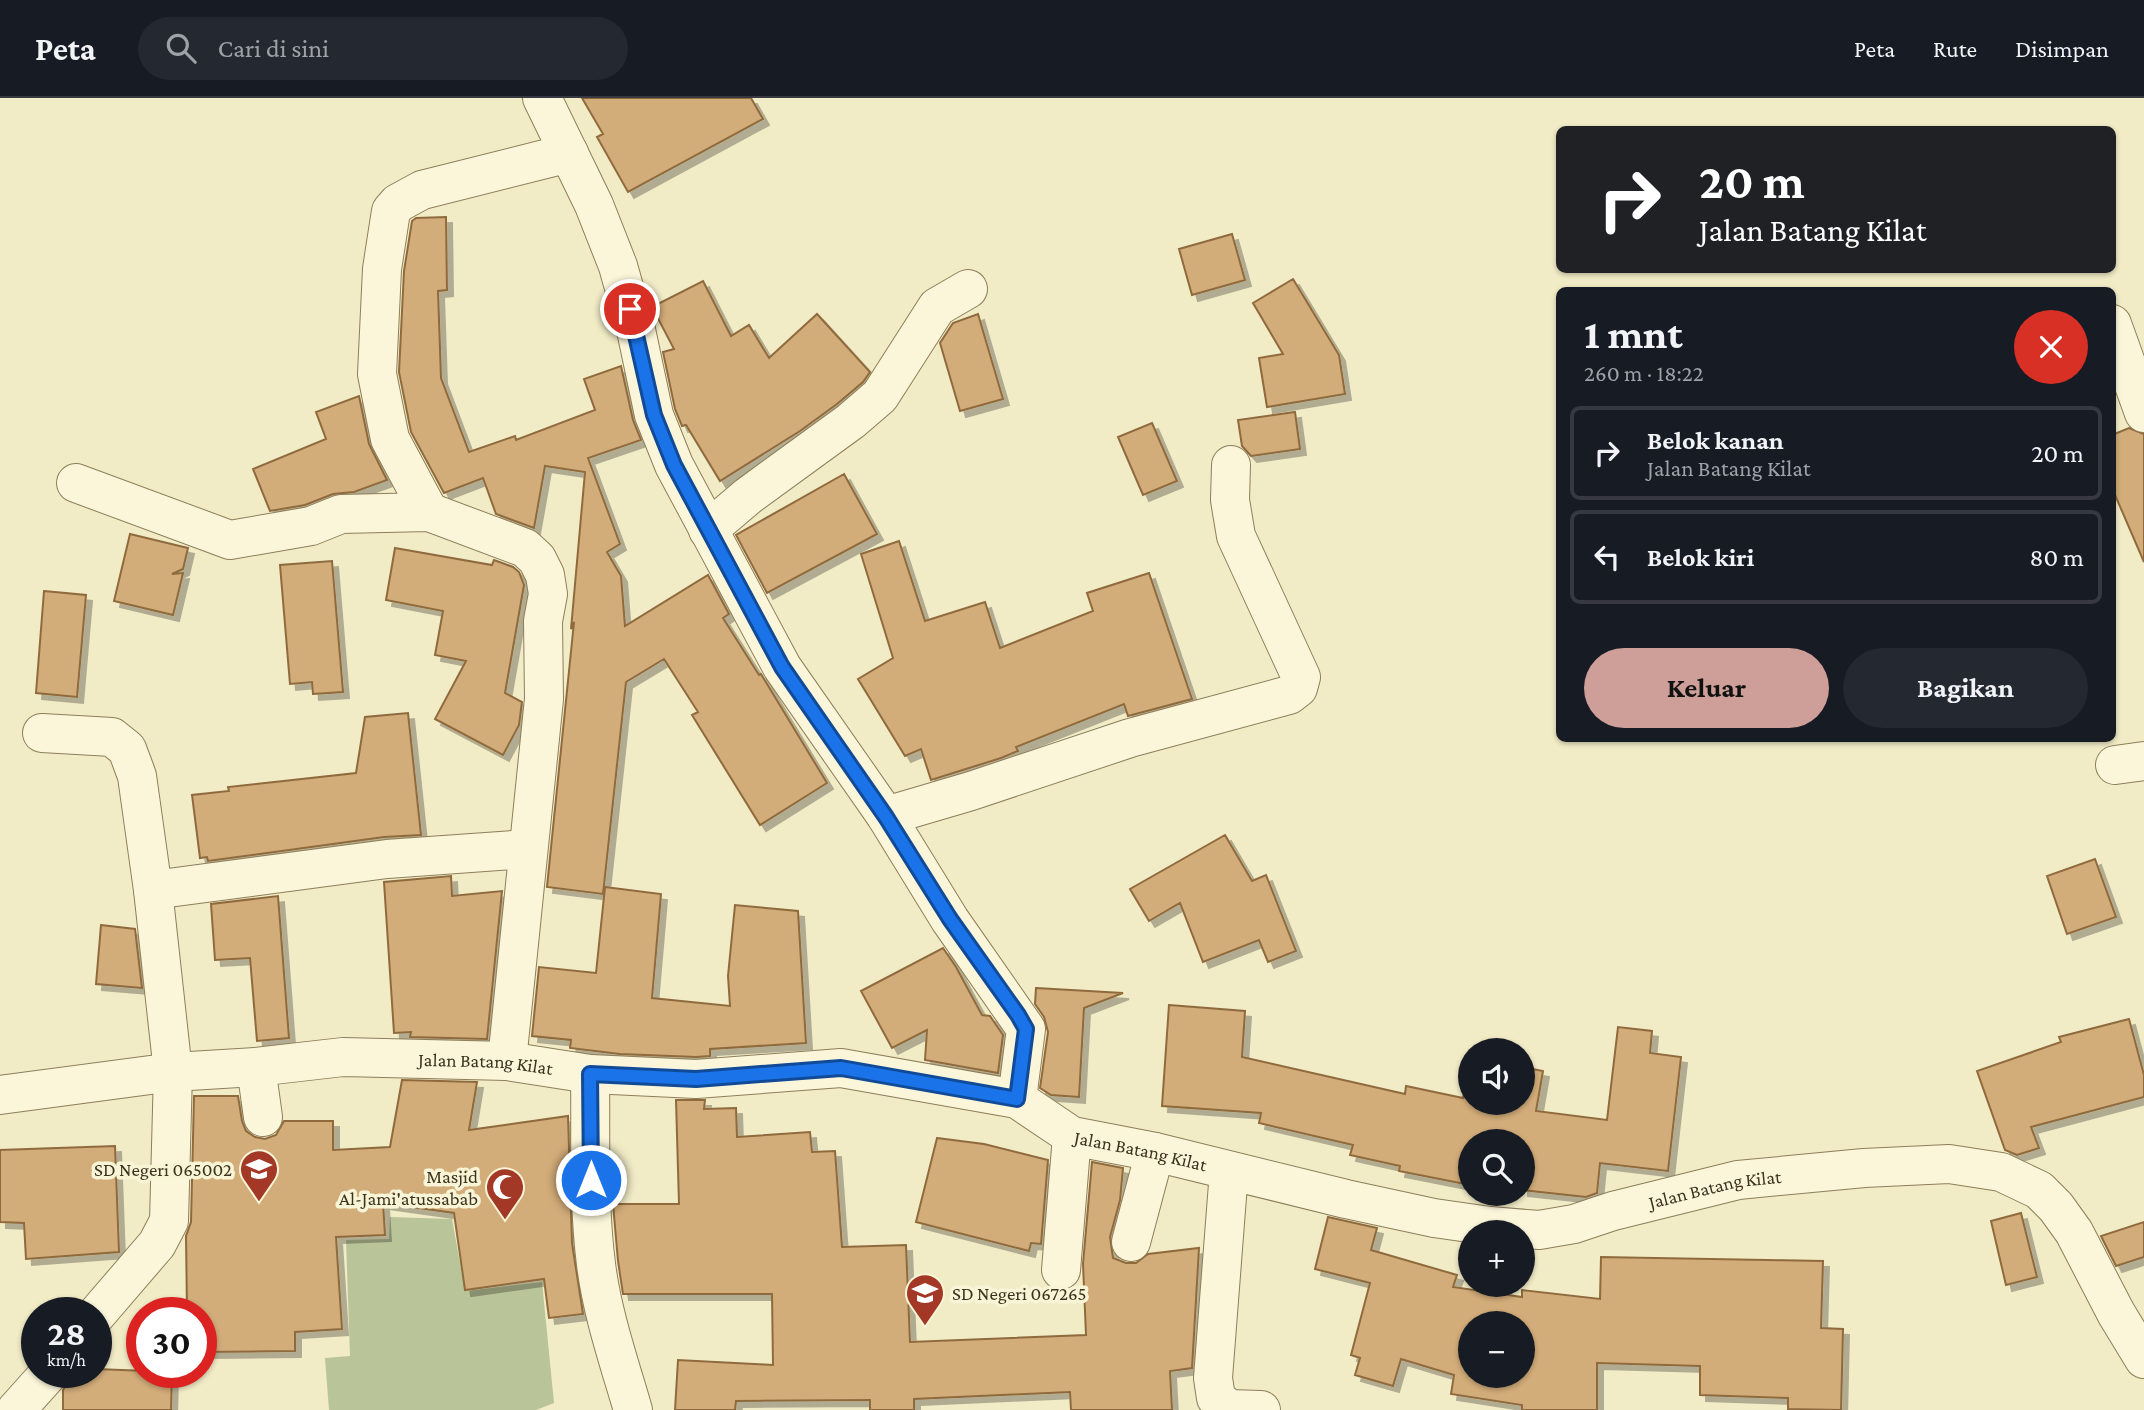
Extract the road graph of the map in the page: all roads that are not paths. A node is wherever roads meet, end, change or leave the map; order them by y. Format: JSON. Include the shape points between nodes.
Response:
{"nodes":[{"id":1,"x":542,"y":98,"type":"edge"},
{"id":2,"x":569,"y":153,"type":"junction"},
{"id":3,"x":968,"y":289,"type":"dead end"},
{"id":4,"x":2116,"y":341,"type":"edge"},
{"id":5,"x":2131,"y":405,"type":"edge"},
{"id":6,"x":1231,"y":465,"type":"dead end"},
{"id":7,"x":76,"y":483,"type":"dead end"},
{"id":8,"x":429,"y":512,"type":"junction"},
{"id":9,"x":708,"y":530,"type":"junction"},
{"id":10,"x":42,"y":733,"type":"dead end"},
{"id":11,"x":886,"y":817,"type":"junction"},
{"id":12,"x":528,"y":849,"type":"junction"},
{"id":13,"x":153,"y":890,"type":"junction"},
{"id":14,"x":507,"y":1061,"type":"junction"},
{"id":15,"x":256,"y":1067,"type":"junction"},
{"id":16,"x":173,"y":1072,"type":"junction"},
{"id":17,"x":590,"y":1074,"type":"junction"},
{"id":18,"x":0,"y":1095,"type":"edge"},
{"id":19,"x":1017,"y":1099,"type":"junction"},
{"id":20,"x":263,"y":1116,"type":"dead end"},
{"id":21,"x":1072,"y":1136,"type":"junction"},
{"id":22,"x":1154,"y":1152,"type":"junction"},
{"id":23,"x":1229,"y":1171,"type":"junction"},
{"id":24,"x":1131,"y":1242,"type":"dead end"},
{"id":25,"x":1061,"y":1270,"type":"dead end"},
{"id":26,"x":111,"y":1297,"type":"edge"},
{"id":27,"x":2144,"y":1359,"type":"edge"},
{"id":28,"x":36,"y":1388,"type":"edge"},
{"id":29,"x":16,"y":1410,"type":"edge"},
{"id":30,"x":633,"y":1410,"type":"edge"},
{"id":31,"x":1261,"y":1410,"type":"edge"}],
"edges":[{"from":1,"to":2,"type":"street"},
{"from":2,"to":8,"type":"street","via":[[422,190],[391,211],[382,269],[377,374],[390,439]]},
{"from":2,"to":9,"type":"street","via":[[618,266],[654,415]]},
{"from":3,"to":9,"type":"street","via":[[937,307],[880,396]]},
{"from":4,"to":5,"type":"street"},
{"from":6,"to":11,"type":"street","via":[[1236,536],[1301,677],[1298,688],[1289,695],[1130,738]]},
{"from":7,"to":8,"type":"street","via":[[230,540],[311,526],[341,514]]},
{"from":8,"to":12,"type":"street","via":[[525,548],[545,575],[544,699]]},
{"from":9,"to":11,"type":"street","via":[[782,667]]},
{"from":10,"to":13,"type":"street","via":[[112,737],[127,749],[137,776]]},
{"from":11,"to":19,"type":"street","via":[[1026,1029]]},
{"from":12,"to":13,"type":"street","via":[[387,859]]},
{"from":12,"to":14,"type":"street"},
{"from":13,"to":16,"type":"street"},
{"from":14,"to":15,"type":"street","name":"Jalan Batang Kilat","via":[[343,1057]]},
{"from":14,"to":17,"type":"street","name":"Jalan Batang Kilat"},
{"from":15,"to":16,"type":"street","name":"Jalan Batang Kilat"},
{"from":15,"to":20,"type":"street"},
{"from":16,"to":18,"type":"street","name":"Jalan Batang Kilat"},
{"from":16,"to":26,"type":"street","via":[[169,1221],[157,1244]]},
{"from":17,"to":19,"type":"street","name":"Jalan Batang Kilat","via":[[696,1079],[841,1068]]},
{"from":17,"to":30,"type":"street","via":[[596,1264]]},
{"from":19,"to":21,"type":"street","name":"Jalan Batang Kilat"},
{"from":21,"to":22,"type":"street","name":"Jalan Batang Kilat"},
{"from":21,"to":25,"type":"street"},
{"from":22,"to":23,"type":"street","name":"Jalan Batang Kilat"},
{"from":22,"to":24,"type":"street"},
{"from":23,"to":27,"type":"street","name":"Jalan Batang Kilat","via":[[1434,1218],[1539,1230],[1738,1180],[1949,1164],[2001,1172],[2039,1190],[2056,1207]]},
{"from":23,"to":31,"type":"street","via":[[1213,1378],[1216,1398],[1228,1409]]},
{"from":28,"to":29,"type":"street"}]}
